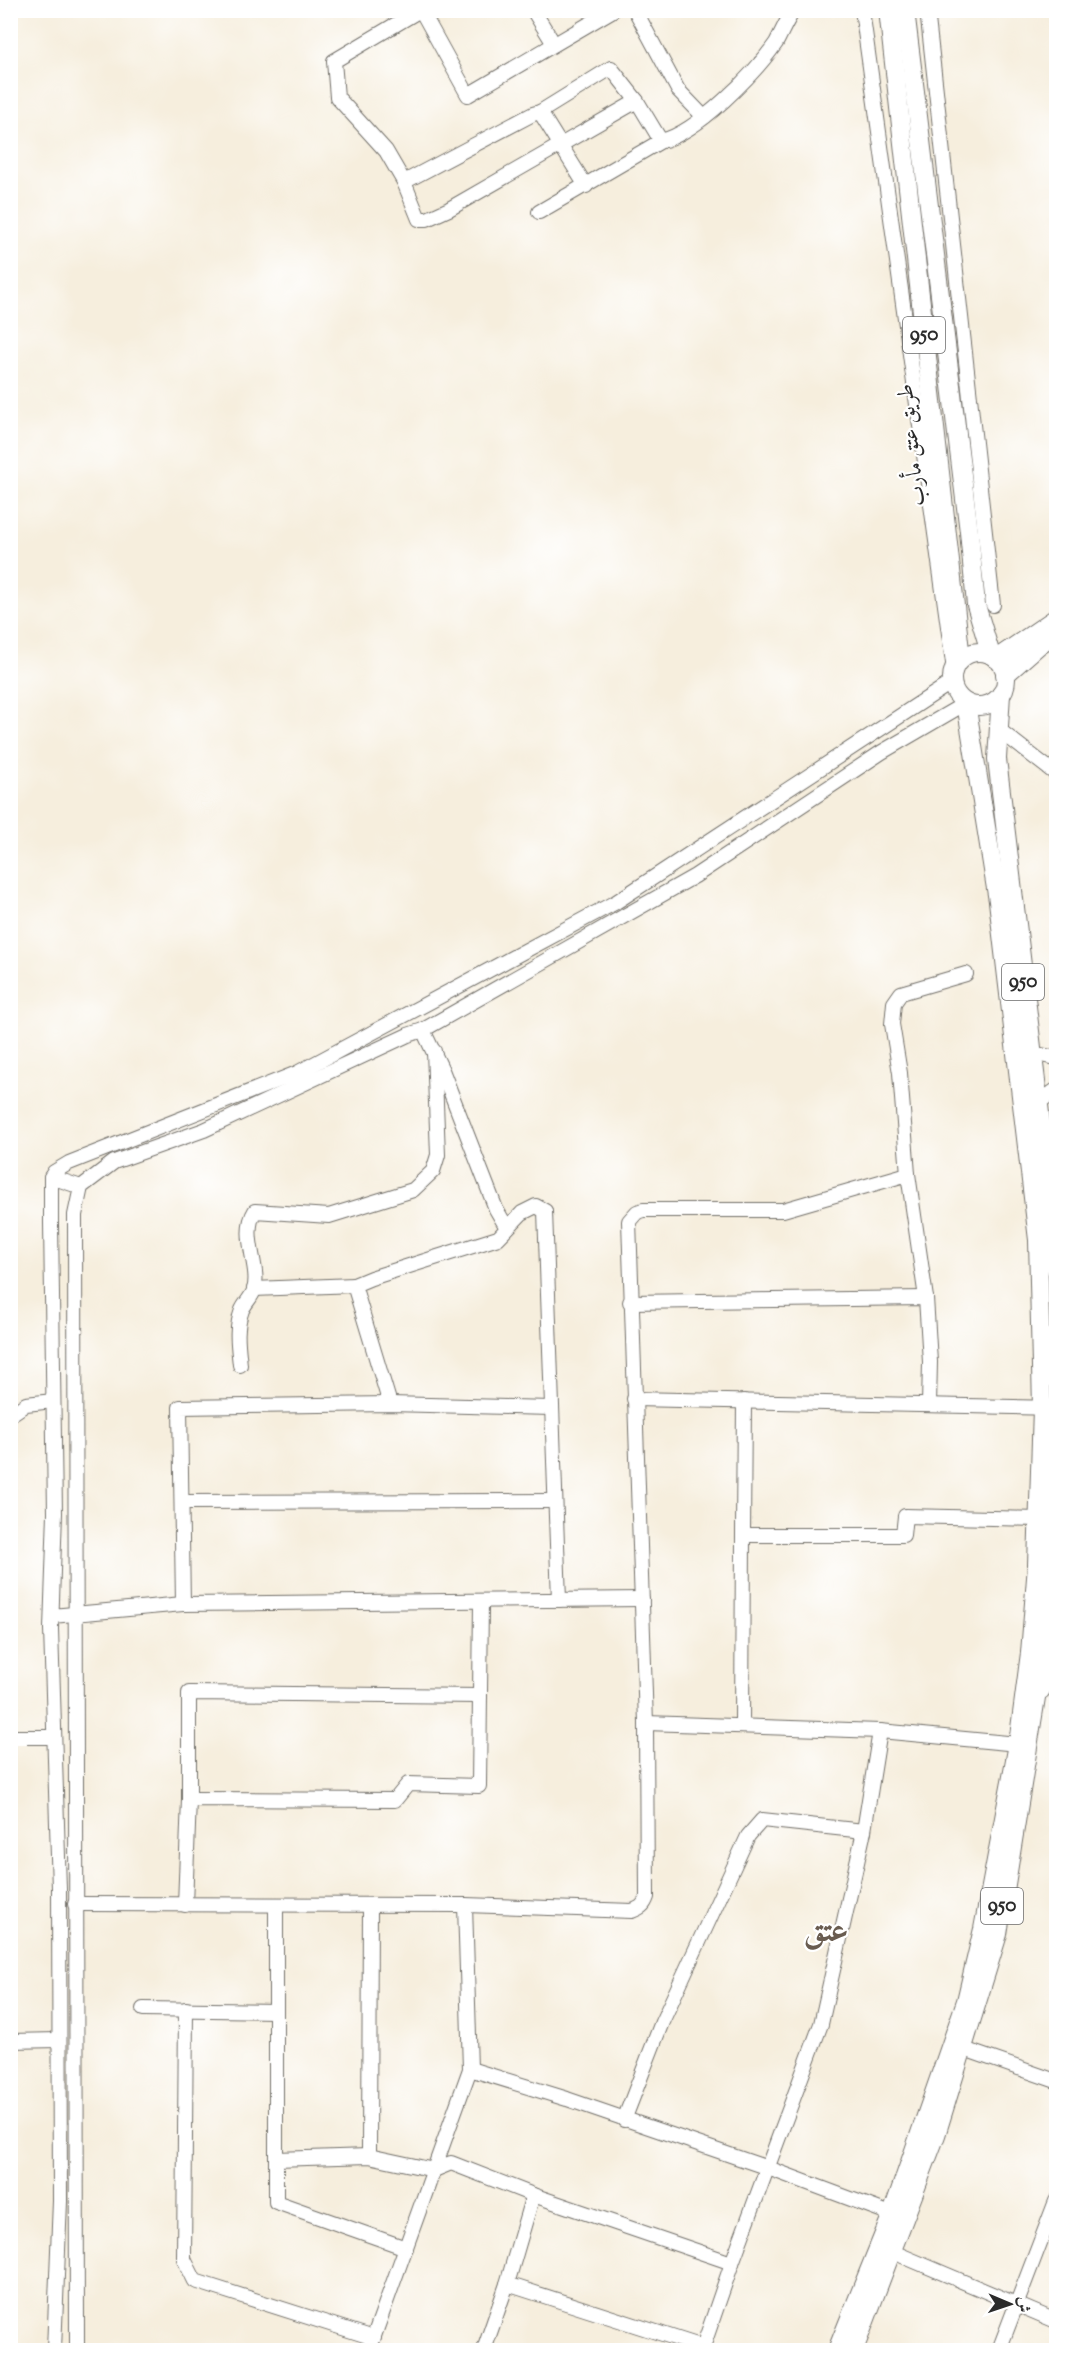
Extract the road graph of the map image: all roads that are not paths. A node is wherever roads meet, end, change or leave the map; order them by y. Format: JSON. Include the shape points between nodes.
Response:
{"nodes":[{"id":1,"x":420,"y":10,"type":"edge"},
{"id":2,"x":533,"y":10,"type":"edge"},
{"id":3,"x":613,"y":10,"type":"edge"},
{"id":4,"x":635,"y":10,"type":"edge"},
{"id":5,"x":794,"y":10,"type":"edge"},
{"id":6,"x":862,"y":10,"type":"edge"},
{"id":7,"x":888,"y":10,"type":"edge"},
{"id":8,"x":905,"y":10,"type":"edge"},
{"id":9,"x":927,"y":10,"type":"edge"},
{"id":10,"x":554,"y":44,"type":"junction"},
{"id":11,"x":637,"y":101,"type":"junction"},
{"id":12,"x":540,"y":112,"type":"junction"},
{"id":13,"x":704,"y":117,"type":"junction"},
{"id":14,"x":661,"y":141,"type":"junction"},
{"id":15,"x":560,"y":146,"type":"junction"},
{"id":16,"x":404,"y":182,"type":"junction"},
{"id":17,"x":586,"y":186,"type":"junction"},
{"id":18,"x":539,"y":212,"type":"dead end"},
{"id":19,"x":993,"y":605,"type":"dead end"},
{"id":20,"x":1056,"y":618,"type":"edge"},
{"id":21,"x":1056,"y":633,"type":"edge"},
{"id":22,"x":994,"y":657,"type":"junction"},
{"id":23,"x":955,"y":670,"type":"junction"},
{"id":24,"x":1005,"y":675,"type":"junction"},
{"id":25,"x":1001,"y":694,"type":"junction"},
{"id":26,"x":966,"y":703,"type":"junction"},
{"id":27,"x":998,"y":729,"type":"junction"},
{"id":28,"x":1056,"y":774,"type":"edge"},
{"id":29,"x":966,"y":974,"type":"dead end"},
{"id":30,"x":400,"y":1018,"type":"junction"},
{"id":31,"x":423,"y":1030,"type":"junction"},
{"id":32,"x":408,"y":1035,"type":"junction"},
{"id":33,"x":434,"y":1051,"type":"junction"},
{"id":34,"x":1032,"y":1053,"type":"junction"},
{"id":35,"x":1056,"y":1058,"type":"edge"},
{"id":36,"x":1056,"y":1090,"type":"edge"},
{"id":37,"x":1031,"y":1104,"type":"junction"},
{"id":38,"x":908,"y":1174,"type":"junction"},
{"id":39,"x":51,"y":1178,"type":"junction"},
{"id":40,"x":81,"y":1187,"type":"junction"},
{"id":41,"x":507,"y":1228,"type":"junction"},
{"id":42,"x":1056,"y":1269,"type":"edge"},
{"id":43,"x":354,"y":1285,"type":"junction"},
{"id":44,"x":254,"y":1289,"type":"junction"},
{"id":45,"x":926,"y":1298,"type":"junction"},
{"id":46,"x":630,"y":1302,"type":"junction"},
{"id":47,"x":52,"y":1338,"type":"junction"},
{"id":48,"x":75,"y":1338,"type":"junction"},
{"id":49,"x":240,"y":1365,"type":"dead end"},
{"id":50,"x":634,"y":1399,"type":"junction"},
{"id":51,"x":53,"y":1401,"type":"junction"},
{"id":52,"x":744,"y":1401,"type":"junction"},
{"id":53,"x":390,"y":1404,"type":"junction"},
{"id":54,"x":929,"y":1405,"type":"junction"},
{"id":55,"x":552,"y":1408,"type":"junction"},
{"id":56,"x":1049,"y":1408,"type":"edge"},
{"id":57,"x":10,"y":1415,"type":"edge"},
{"id":58,"x":1056,"y":1442,"type":"edge"},
{"id":59,"x":555,"y":1501,"type":"junction"},
{"id":60,"x":182,"y":1502,"type":"junction"},
{"id":61,"x":55,"y":1513,"type":"junction"},
{"id":62,"x":75,"y":1513,"type":"junction"},
{"id":63,"x":1039,"y":1519,"type":"junction"},
{"id":64,"x":743,"y":1535,"type":"junction"},
{"id":65,"x":1050,"y":1588,"type":"junction"},
{"id":66,"x":642,"y":1599,"type":"junction"},
{"id":67,"x":559,"y":1600,"type":"junction"},
{"id":68,"x":481,"y":1601,"type":"junction"},
{"id":69,"x":183,"y":1604,"type":"junction"},
{"id":70,"x":75,"y":1612,"type":"junction"},
{"id":71,"x":1056,"y":1614,"type":"edge"},
{"id":72,"x":52,"y":1616,"type":"junction"},
{"id":73,"x":1044,"y":1643,"type":"edge"},
{"id":74,"x":1056,"y":1666,"type":"edge"},
{"id":75,"x":480,"y":1696,"type":"junction"},
{"id":76,"x":1038,"y":1697,"type":"junction"},
{"id":77,"x":646,"y":1723,"type":"junction"},
{"id":78,"x":742,"y":1726,"type":"junction"},
{"id":79,"x":880,"y":1731,"type":"junction"},
{"id":80,"x":10,"y":1737,"type":"edge"},
{"id":81,"x":53,"y":1737,"type":"junction"},
{"id":82,"x":1018,"y":1744,"type":"junction"},
{"id":83,"x":189,"y":1799,"type":"junction"},
{"id":84,"x":864,"y":1831,"type":"junction"},
{"id":85,"x":185,"y":1905,"type":"junction"},
{"id":86,"x":276,"y":1905,"type":"junction"},
{"id":87,"x":370,"y":1905,"type":"junction"},
{"id":88,"x":465,"y":1905,"type":"junction"},
{"id":89,"x":75,"y":1909,"type":"junction"},
{"id":90,"x":58,"y":1917,"type":"junction"},
{"id":91,"x":143,"y":2009,"type":"dead end"},
{"id":92,"x":186,"y":2009,"type":"junction"},
{"id":93,"x":276,"y":2011,"type":"junction"},
{"id":94,"x":58,"y":2040,"type":"junction"},
{"id":95,"x":10,"y":2041,"type":"edge"},
{"id":96,"x":964,"y":2049,"type":"junction"},
{"id":97,"x":470,"y":2069,"type":"junction"},
{"id":98,"x":1056,"y":2080,"type":"edge"},
{"id":99,"x":624,"y":2120,"type":"junction"},
{"id":100,"x":369,"y":2156,"type":"junction"},
{"id":101,"x":276,"y":2158,"type":"junction"},
{"id":102,"x":768,"y":2168,"type":"junction"},
{"id":103,"x":434,"y":2170,"type":"junction"},
{"id":104,"x":533,"y":2195,"type":"junction"},
{"id":105,"x":1056,"y":2201,"type":"edge"},
{"id":106,"x":898,"y":2217,"type":"junction"},
{"id":107,"x":1052,"y":2224,"type":"edge"},
{"id":108,"x":406,"y":2248,"type":"junction"},
{"id":109,"x":893,"y":2252,"type":"junction"},
{"id":110,"x":732,"y":2263,"type":"junction"},
{"id":111,"x":507,"y":2284,"type":"junction"},
{"id":112,"x":1016,"y":2305,"type":"junction"},
{"id":113,"x":1056,"y":2321,"type":"edge"},
{"id":114,"x":371,"y":2344,"type":"edge"},
{"id":115,"x":703,"y":2349,"type":"edge"},
{"id":116,"x":54,"y":2350,"type":"edge"},
{"id":117,"x":77,"y":2350,"type":"edge"},
{"id":118,"x":484,"y":2350,"type":"edge"},
{"id":119,"x":837,"y":2350,"type":"edge"},
{"id":120,"x":854,"y":2350,"type":"edge"},
{"id":121,"x":999,"y":2350,"type":"edge"}],
"edges":[{"from":1,"to":10,"type":"street","via":[[468,95]]},
{"from":1,"to":16,"type":"street","via":[[334,61],[337,97],[386,150]]},
{"from":2,"to":10,"type":"street"},
{"from":3,"to":10,"type":"street"},
{"from":4,"to":13,"type":"street","via":[[678,90]]},
{"from":5,"to":13,"type":"street","via":[[776,42],[735,93]]},
{"from":6,"to":23,"type":"street"},
{"from":7,"to":23,"type":"main road","name":"طريق عتق مأرب","number":"950"},
{"from":8,"to":22,"type":"main road","name":"طريق عتق مأرب","number":"950","via":[[976,605]]},
{"from":9,"to":19,"type":"street"},
{"from":11,"to":12,"type":"street","via":[[611,68]]},
{"from":11,"to":14,"type":"street"},
{"from":11,"to":15,"type":"street"},
{"from":12,"to":15,"type":"street"},
{"from":12,"to":16,"type":"street"},
{"from":13,"to":14,"type":"street"},
{"from":14,"to":17,"type":"street"},
{"from":15,"to":16,"type":"street","via":[[427,219],[419,219]]},
{"from":15,"to":17,"type":"street"},
{"from":17,"to":18,"type":"street"},
{"from":20,"to":22,"type":"main road"},
{"from":21,"to":24,"type":"main road"},
{"from":22,"to":23,"type":"main road","via":[[978,652]]},
{"from":22,"to":24,"type":"main road"},
{"from":23,"to":26,"type":"main road","via":[[957,694]]},
{"from":23,"to":30,"type":"street","via":[[616,902]]},
{"from":24,"to":25,"type":"main road"},
{"from":25,"to":26,"type":"main road","via":[[985,705]]},
{"from":25,"to":27,"type":"main road","name":"950","number":"950"},
{"from":26,"to":31,"type":"street","via":[[882,752],[695,876]]},
{"from":26,"to":37,"type":"main road","number":"950"},
{"from":27,"to":28,"type":"street"},
{"from":27,"to":34,"type":"main road","name":"950","number":"950","via":[[997,759]]},
{"from":29,"to":38,"type":"street","via":[[901,993],[894,1003],[892,1024]]},
{"from":30,"to":32,"type":"street"},
{"from":30,"to":39,"type":"street","via":[[297,1073],[69,1163]]},
{"from":31,"to":32,"type":"street"},
{"from":31,"to":33,"type":"street"},
{"from":32,"to":40,"type":"street","via":[[204,1130],[114,1162]]},
{"from":33,"to":41,"type":"street"},
{"from":33,"to":44,"type":"street","via":[[438,1155],[433,1171],[413,1190],[329,1216],[255,1211],[249,1238]]},
{"from":34,"to":35,"type":"street"},
{"from":34,"to":37,"type":"main road","name":"950","number":"950"},
{"from":36,"to":37,"type":"street"},
{"from":37,"to":42,"type":"main road","name":"950","number":"950"},
{"from":37,"to":56,"type":"main road","number":"950"},
{"from":38,"to":45,"type":"street"},
{"from":38,"to":46,"type":"street","via":[[783,1210],[637,1212],[629,1221]]},
{"from":39,"to":40,"type":"street"},
{"from":39,"to":47,"type":"street"},
{"from":40,"to":48,"type":"street","via":[[75,1215]]},
{"from":41,"to":43,"type":"street","via":[[498,1238]]},
{"from":41,"to":55,"type":"street","via":[[522,1213],[537,1206],[545,1210]]},
{"from":43,"to":44,"type":"street"},
{"from":43,"to":53,"type":"street"},
{"from":44,"to":49,"type":"street","via":[[236,1331]]},
{"from":45,"to":46,"type":"street"},
{"from":45,"to":54,"type":"street"},
{"from":46,"to":50,"type":"street"},
{"from":47,"to":48,"type":"street"},
{"from":47,"to":51,"type":"street"},
{"from":48,"to":62,"type":"street"},
{"from":50,"to":52,"type":"street"},
{"from":50,"to":66,"type":"street"},
{"from":51,"to":57,"type":"street","via":[[27,1404]]},
{"from":51,"to":61,"type":"street"},
{"from":52,"to":54,"type":"street"},
{"from":52,"to":64,"type":"street"},
{"from":53,"to":55,"type":"street"},
{"from":53,"to":60,"type":"street","via":[[180,1407]]},
{"from":54,"to":56,"type":"street"},
{"from":55,"to":59,"type":"street"},
{"from":56,"to":63,"type":"main road","number":"950"},
{"from":58,"to":65,"type":"main road","name":"950","number":"950"},
{"from":59,"to":60,"type":"street"},
{"from":59,"to":67,"type":"street"},
{"from":60,"to":69,"type":"street"},
{"from":61,"to":62,"type":"street"},
{"from":61,"to":72,"type":"street"},
{"from":62,"to":70,"type":"street"},
{"from":63,"to":64,"type":"street","via":[[905,1516],[903,1535]]},
{"from":63,"to":73,"type":"main road","number":"950"},
{"from":64,"to":78,"type":"street"},
{"from":65,"to":71,"type":"main road"},
{"from":65,"to":73,"type":"main road","name":"950","number":"950"},
{"from":66,"to":67,"type":"street"},
{"from":66,"to":77,"type":"street"},
{"from":67,"to":68,"type":"street"},
{"from":68,"to":69,"type":"street"},
{"from":68,"to":75,"type":"street"},
{"from":69,"to":70,"type":"street"},
{"from":70,"to":72,"type":"street"},
{"from":70,"to":89,"type":"street"},
{"from":72,"to":81,"type":"street"},
{"from":73,"to":76,"type":"main road","name":"950","number":"950"},
{"from":73,"to":82,"type":"main road","number":"950"},
{"from":74,"to":76,"type":"main road"},
{"from":75,"to":83,"type":"street","via":[[479,1786],[408,1784],[395,1800]]},
{"from":75,"to":83,"type":"street","via":[[189,1693]]},
{"from":76,"to":96,"type":"main road","name":"950","number":"950","via":[[998,1934]]},
{"from":77,"to":78,"type":"street"},
{"from":77,"to":88,"type":"street","via":[[645,1904],[632,1911]]},
{"from":78,"to":79,"type":"street"},
{"from":79,"to":82,"type":"street"},
{"from":79,"to":84,"type":"street"},
{"from":80,"to":81,"type":"street"},
{"from":81,"to":90,"type":"street"},
{"from":82,"to":106,"type":"main road","number":"950","via":[[966,2001]]},
{"from":83,"to":85,"type":"street"},
{"from":84,"to":99,"type":"street","via":[[762,1820],[754,1826],[662,2022]]},
{"from":84,"to":102,"type":"street","via":[[821,2024]]},
{"from":85,"to":86,"type":"street"},
{"from":85,"to":89,"type":"street"},
{"from":86,"to":87,"type":"street"},
{"from":86,"to":93,"type":"street"},
{"from":87,"to":88,"type":"street"},
{"from":87,"to":100,"type":"street"},
{"from":88,"to":97,"type":"street"},
{"from":89,"to":90,"type":"street"},
{"from":89,"to":117,"type":"street"},
{"from":90,"to":94,"type":"street"},
{"from":91,"to":92,"type":"street"},
{"from":92,"to":93,"type":"street"},
{"from":92,"to":114,"type":"street","via":[[184,2259],[195,2281]]},
{"from":93,"to":101,"type":"street"},
{"from":94,"to":95,"type":"street"},
{"from":94,"to":116,"type":"street","via":[[60,2200]]},
{"from":96,"to":98,"type":"street"},
{"from":96,"to":106,"type":"main road","name":"950","number":"950","via":[[936,2135]]},
{"from":97,"to":99,"type":"street"},
{"from":97,"to":103,"type":"street"},
{"from":99,"to":102,"type":"street"},
{"from":100,"to":101,"type":"street"},
{"from":100,"to":103,"type":"street"},
{"from":101,"to":108,"type":"street","via":[[276,2202]]},
{"from":102,"to":106,"type":"street"},
{"from":102,"to":110,"type":"street"},
{"from":103,"to":104,"type":"street","via":[[451,2163]]},
{"from":103,"to":108,"type":"street"},
{"from":104,"to":110,"type":"street"},
{"from":104,"to":111,"type":"street"},
{"from":105,"to":107,"type":"street"},
{"from":106,"to":109,"type":"main road","name":"950","number":"950"},
{"from":106,"to":119,"type":"main road","number":"950"},
{"from":107,"to":112,"type":"street"},
{"from":108,"to":114,"type":"street"},
{"from":109,"to":112,"type":"street"},
{"from":109,"to":120,"type":"main road","name":"950","number":"950"},
{"from":110,"to":115,"type":"street"},
{"from":111,"to":115,"type":"street"},
{"from":111,"to":118,"type":"street"},
{"from":112,"to":113,"type":"street"},
{"from":112,"to":121,"type":"street"}]}
